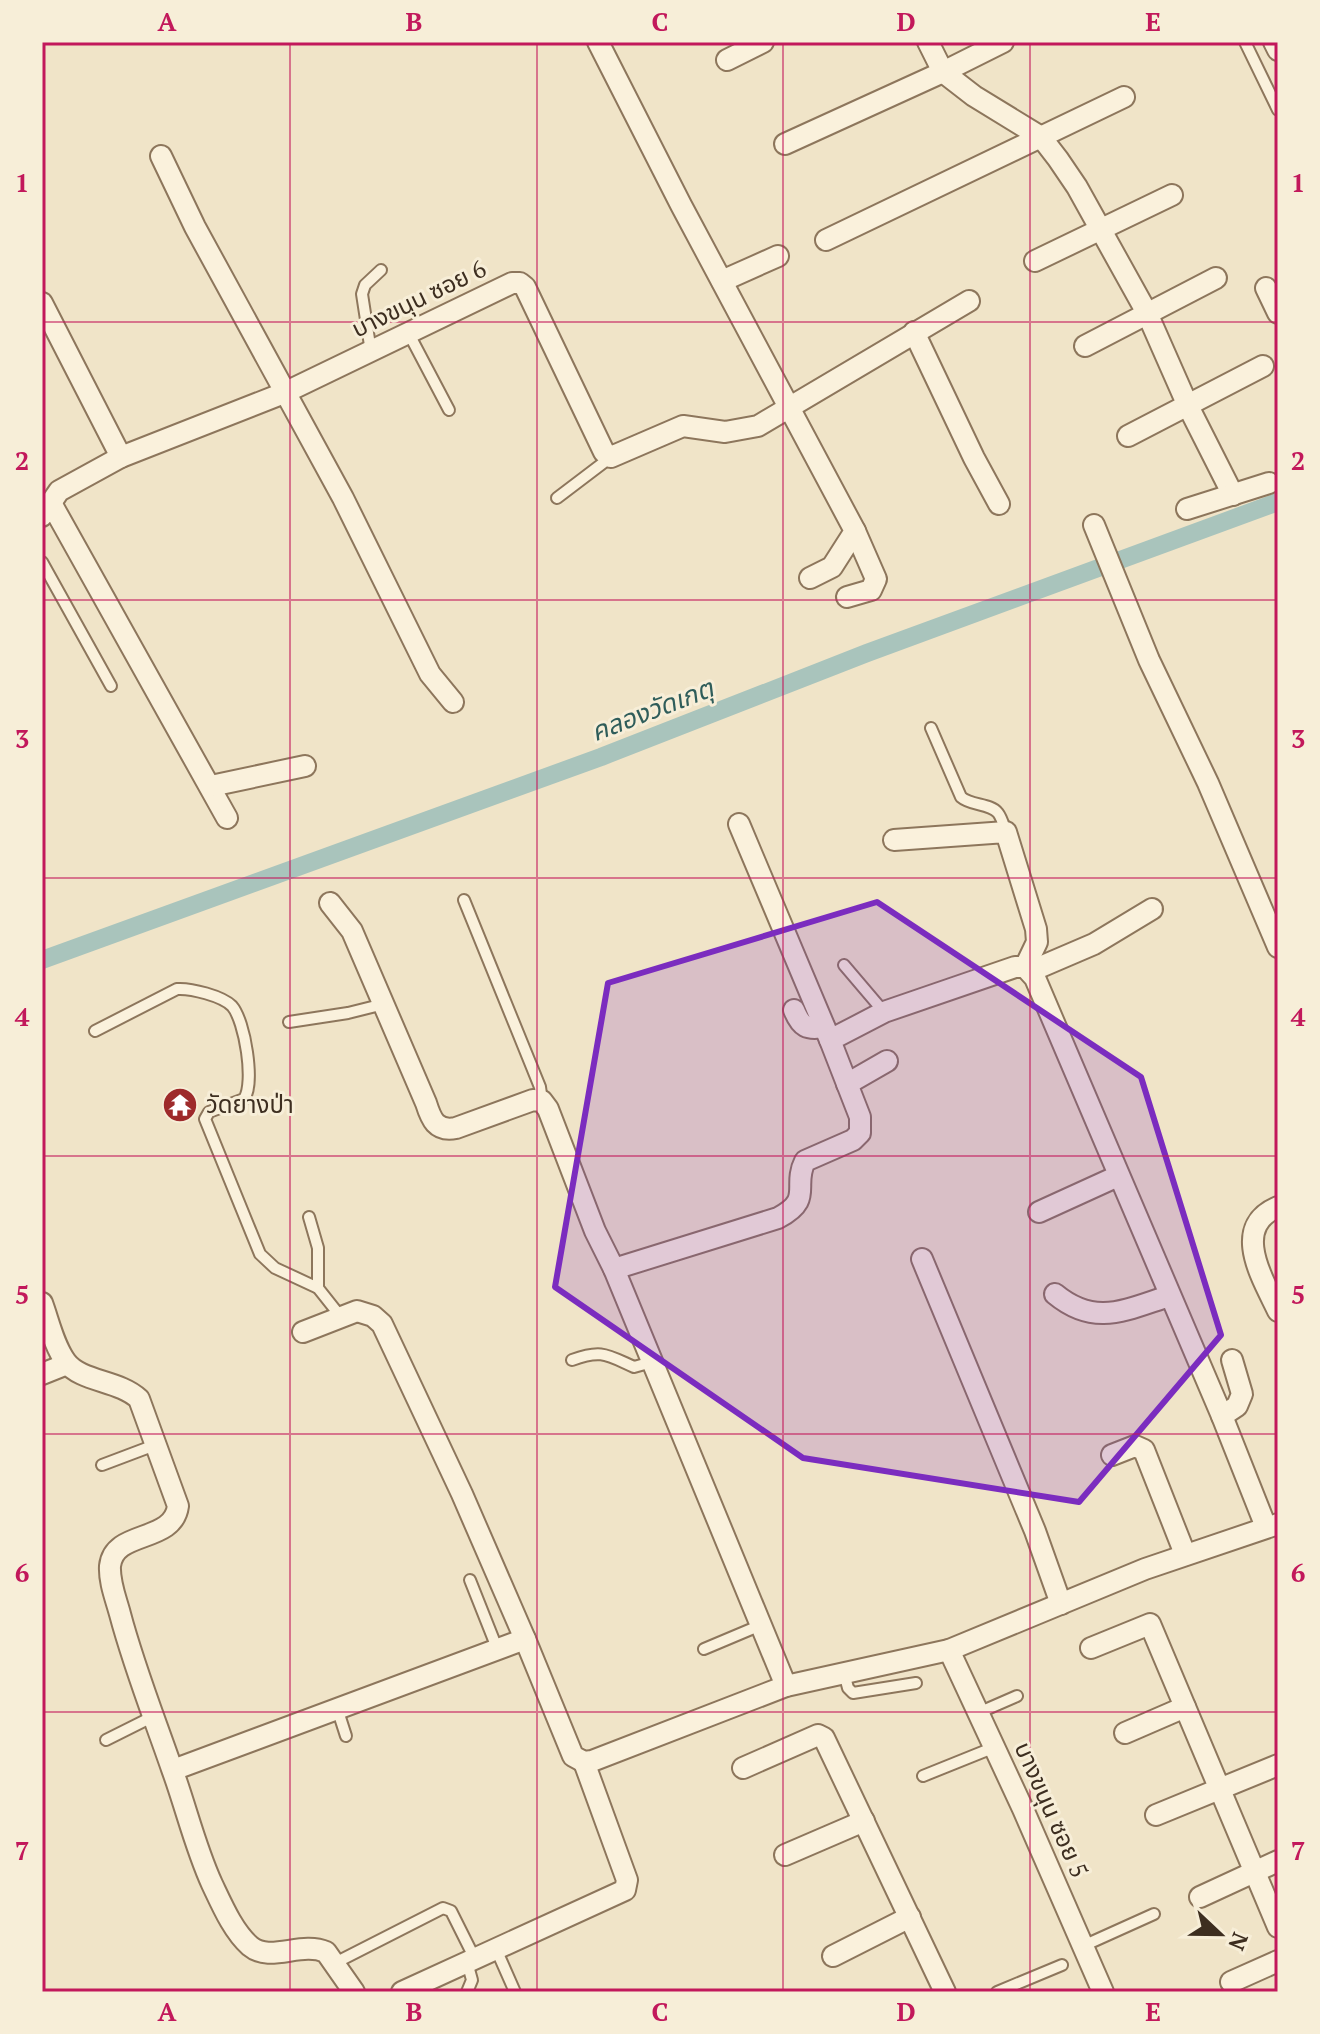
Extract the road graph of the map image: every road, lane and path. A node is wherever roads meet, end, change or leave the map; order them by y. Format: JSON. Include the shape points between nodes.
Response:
{"nodes":[{"id":1,"x":598,"y":42,"type":"edge"},
{"id":2,"x":763,"y":42,"type":"edge"},
{"id":3,"x":928,"y":42,"type":"edge"},
{"id":4,"x":1003,"y":42,"type":"edge"},
{"id":5,"x":1245,"y":42,"type":"edge"},
{"id":6,"x":1274,"y":42,"type":"edge"},
{"id":7,"x":1278,"y":50,"type":"edge"},
{"id":8,"x":727,"y":60,"type":"dead end"},
{"id":9,"x":943,"y":72,"type":"junction"},
{"id":10,"x":1124,"y":97,"type":"dead end"},
{"id":11,"x":1278,"y":110,"type":"edge"},
{"id":12,"x":1041,"y":137,"type":"junction"},
{"id":13,"x":785,"y":144,"type":"dead end"},
{"id":14,"x":161,"y":156,"type":"dead end"},
{"id":15,"x":1172,"y":195,"type":"dead end"},
{"id":16,"x":1099,"y":231,"type":"junction"},
{"id":17,"x":826,"y":240,"type":"dead end"},
{"id":18,"x":778,"y":256,"type":"dead end"},
{"id":19,"x":1035,"y":261,"type":"dead end"},
{"id":20,"x":381,"y":270,"type":"dead end"},
{"id":21,"x":1216,"y":278,"type":"dead end"},
{"id":22,"x":722,"y":281,"type":"junction"},
{"id":23,"x":1266,"y":288,"type":"dead end"},
{"id":24,"x":969,"y":301,"type":"dead end"},
{"id":25,"x":42,"y":303,"type":"edge"},
{"id":26,"x":1147,"y":313,"type":"junction"},
{"id":27,"x":1278,"y":313,"type":"edge"},
{"id":28,"x":914,"y":332,"type":"junction"},
{"id":29,"x":409,"y":334,"type":"junction"},
{"id":30,"x":1085,"y":346,"type":"dead end"},
{"id":31,"x":371,"y":352,"type":"junction"},
{"id":32,"x":1263,"y":366,"type":"dead end"},
{"id":33,"x":287,"y":392,"type":"junction"},
{"id":34,"x":1188,"y":406,"type":"junction"},
{"id":35,"x":787,"y":407,"type":"junction"},
{"id":36,"x":449,"y":410,"type":"dead end"},
{"id":37,"x":1128,"y":436,"type":"dead end"},
{"id":38,"x":121,"y":457,"type":"junction"},
{"id":39,"x":611,"y":457,"type":"junction"},
{"id":40,"x":1269,"y":483,"type":"dead end"},
{"id":41,"x":1233,"y":495,"type":"junction"},
{"id":42,"x":557,"y":498,"type":"dead end"},
{"id":43,"x":999,"y":504,"type":"dead end"},
{"id":44,"x":46,"y":509,"type":"edge"},
{"id":45,"x":1187,"y":509,"type":"dead end"},
{"id":46,"x":1094,"y":525,"type":"dead end"},
{"id":47,"x":855,"y":531,"type":"junction"},
{"id":48,"x":42,"y":562,"type":"edge"},
{"id":49,"x":810,"y":578,"type":"dead end"},
{"id":50,"x":847,"y":597,"type":"dead end"},
{"id":51,"x":111,"y":686,"type":"dead end"},
{"id":52,"x":453,"y":702,"type":"dead end"},
{"id":53,"x":931,"y":728,"type":"dead end"},
{"id":54,"x":305,"y":766,"type":"dead end"},
{"id":55,"x":211,"y":786,"type":"junction"},
{"id":56,"x":227,"y":818,"type":"dead end"},
{"id":57,"x":739,"y":824,"type":"dead end"},
{"id":58,"x":1006,"y":832,"type":"junction"},
{"id":59,"x":894,"y":840,"type":"dead end"},
{"id":60,"x":464,"y":900,"type":"dead end"},
{"id":61,"x":330,"y":903,"type":"dead end"},
{"id":62,"x":1152,"y":909,"type":"dead end"},
{"id":63,"x":1278,"y":947,"type":"edge"},
{"id":64,"x":844,"y":965,"type":"dead end"},
{"id":65,"x":1028,"y":969,"type":"junction"},
{"id":66,"x":384,"y":1004,"type":"junction"},
{"id":67,"x":794,"y":1010,"type":"dead end"},
{"id":68,"x":884,"y":1012,"type":"junction"},
{"id":69,"x":289,"y":1022,"type":"dead end"},
{"id":70,"x":95,"y":1031,"type":"dead end"},
{"id":71,"x":827,"y":1034,"type":"junction"},
{"id":72,"x":887,"y":1061,"type":"dead end"},
{"id":73,"x":847,"y":1084,"type":"junction"},
{"id":74,"x":542,"y":1101,"type":"junction"},
{"id":75,"x":1118,"y":1176,"type":"junction"},
{"id":76,"x":1278,"y":1207,"type":"edge"},
{"id":77,"x":1039,"y":1212,"type":"dead end"},
{"id":78,"x":309,"y":1217,"type":"dead end"},
{"id":79,"x":922,"y":1259,"type":"dead end"},
{"id":80,"x":614,"y":1269,"type":"junction"},
{"id":81,"x":318,"y":1288,"type":"junction"},
{"id":82,"x":1055,"y":1294,"type":"dead end"},
{"id":83,"x":1169,"y":1296,"type":"junction"},
{"id":84,"x":42,"y":1303,"type":"edge"},
{"id":85,"x":1278,"y":1311,"type":"edge"},
{"id":86,"x":341,"y":1317,"type":"junction"},
{"id":87,"x":303,"y":1332,"type":"dead end"},
{"id":88,"x":572,"y":1360,"type":"dead end"},
{"id":89,"x":1232,"y":1360,"type":"dead end"},
{"id":90,"x":652,"y":1362,"type":"junction"},
{"id":91,"x":67,"y":1364,"type":"junction"},
{"id":92,"x":42,"y":1374,"type":"edge"},
{"id":93,"x":1222,"y":1416,"type":"junction"},
{"id":94,"x":155,"y":1445,"type":"junction"},
{"id":95,"x":1112,"y":1455,"type":"dead end"},
{"id":96,"x":102,"y":1465,"type":"dead end"},
{"id":97,"x":1272,"y":1525,"type":"edge"},
{"id":98,"x":1185,"y":1554,"type":"junction"},
{"id":99,"x":470,"y":1580,"type":"dead end"},
{"id":100,"x":1061,"y":1604,"type":"junction"},
{"id":101,"x":761,"y":1625,"type":"junction"},
{"id":102,"x":525,"y":1639,"type":"junction"},
{"id":103,"x":497,"y":1648,"type":"junction"},
{"id":104,"x":1091,"y":1648,"type":"dead end"},
{"id":105,"x":704,"y":1649,"type":"dead end"},
{"id":106,"x":949,"y":1650,"type":"junction"},
{"id":107,"x":844,"y":1673,"type":"junction"},
{"id":108,"x":916,"y":1683,"type":"dead end"},
{"id":109,"x":786,"y":1686,"type":"junction"},
{"id":110,"x":1017,"y":1696,"type":"dead end"},
{"id":111,"x":1185,"y":1707,"type":"junction"},
{"id":112,"x":337,"y":1708,"type":"junction"},
{"id":113,"x":978,"y":1713,"type":"junction"},
{"id":114,"x":152,"y":1717,"type":"junction"},
{"id":115,"x":1125,"y":1733,"type":"dead end"},
{"id":116,"x":346,"y":1736,"type":"dead end"},
{"id":117,"x":106,"y":1740,"type":"dead end"},
{"id":118,"x":995,"y":1747,"type":"junction"},
{"id":119,"x":584,"y":1762,"type":"junction"},
{"id":120,"x":1278,"y":1765,"type":"edge"},
{"id":121,"x":743,"y":1768,"type":"dead end"},
{"id":122,"x":173,"y":1770,"type":"junction"},
{"id":123,"x":923,"y":1776,"type":"dead end"},
{"id":124,"x":1220,"y":1791,"type":"junction"},
{"id":125,"x":1156,"y":1815,"type":"dead end"},
{"id":126,"x":864,"y":1821,"type":"junction"},
{"id":127,"x":785,"y":1855,"type":"dead end"},
{"id":128,"x":1278,"y":1861,"type":"edge"},
{"id":129,"x":1254,"y":1871,"type":"junction"},
{"id":130,"x":1200,"y":1897,"type":"dead end"},
{"id":131,"x":1154,"y":1914,"type":"dead end"},
{"id":132,"x":910,"y":1917,"type":"junction"},
{"id":133,"x":1278,"y":1927,"type":"edge"},
{"id":134,"x":1083,"y":1946,"type":"junction"},
{"id":135,"x":496,"y":1949,"type":"junction"},
{"id":136,"x":833,"y":1956,"type":"dead end"},
{"id":137,"x":471,"y":1961,"type":"junction"},
{"id":138,"x":1278,"y":1961,"type":"edge"},
{"id":139,"x":335,"y":1963,"type":"junction"},
{"id":140,"x":1062,"y":1965,"type":"dead end"},
{"id":141,"x":1231,"y":1982,"type":"dead end"},
{"id":142,"x":354,"y":1992,"type":"edge"},
{"id":143,"x":402,"y":1992,"type":"edge"},
{"id":144,"x":467,"y":1992,"type":"edge"},
{"id":145,"x":515,"y":1992,"type":"edge"},
{"id":146,"x":945,"y":1992,"type":"edge"},
{"id":147,"x":997,"y":1992,"type":"edge"},
{"id":148,"x":1103,"y":1992,"type":"edge"}],
"edges":[{"from":1,"to":22,"type":"street"},
{"from":2,"to":8,"type":"street"},
{"from":3,"to":9,"type":"street"},
{"from":4,"to":9,"type":"street"},
{"from":5,"to":11,"type":"lane"},
{"from":6,"to":7,"type":"street"},
{"from":9,"to":12,"type":"street"},
{"from":9,"to":13,"type":"street"},
{"from":10,"to":12,"type":"street"},
{"from":12,"to":16,"type":"street","via":[[1077,187]]},
{"from":12,"to":17,"type":"street"},
{"from":14,"to":33,"type":"street"},
{"from":15,"to":16,"type":"street"},
{"from":16,"to":19,"type":"street"},
{"from":16,"to":26,"type":"street"},
{"from":18,"to":22,"type":"street"},
{"from":20,"to":31,"type":"lane","via":[[362,294]]},
{"from":21,"to":26,"type":"street"},
{"from":22,"to":35,"type":"street"},
{"from":23,"to":27,"type":"street"},
{"from":24,"to":28,"type":"street"},
{"from":25,"to":38,"type":"street"},
{"from":26,"to":30,"type":"street"},
{"from":26,"to":34,"type":"street"},
{"from":28,"to":35,"type":"street"},
{"from":28,"to":43,"type":"street"},
{"from":29,"to":31,"type":"street","name":"บางขนุน ซอย 6"},
{"from":29,"to":36,"type":"lane"},
{"from":29,"to":39,"type":"street","name":"บางขนุน ซอย 6","via":[[520,283]]},
{"from":31,"to":33,"type":"street","name":"บางขนุน ซอย 6"},
{"from":32,"to":34,"type":"street"},
{"from":33,"to":38,"type":"street","name":"บางขนุน ซอย 6"},
{"from":33,"to":52,"type":"street","via":[[430,674]]},
{"from":34,"to":37,"type":"street"},
{"from":34,"to":41,"type":"street"},
{"from":35,"to":39,"type":"street","via":[[758,426],[725,432],[683,426]]},
{"from":35,"to":47,"type":"street"},
{"from":38,"to":44,"type":"street","name":"บางขนุน ซอย 6","via":[[66,486]]},
{"from":39,"to":42,"type":"lane"},
{"from":40,"to":41,"type":"street"},
{"from":41,"to":45,"type":"street"},
{"from":44,"to":55,"type":"street"},
{"from":46,"to":63,"type":"street"},
{"from":47,"to":49,"type":"street","via":[[832,567]]},
{"from":47,"to":50,"type":"street","via":[[876,579],[871,590]]},
{"from":48,"to":51,"type":"lane"},
{"from":53,"to":58,"type":"lane","via":[[961,797],[998,813]]},
{"from":54,"to":55,"type":"street"},
{"from":55,"to":56,"type":"street"},
{"from":57,"to":71,"type":"street"},
{"from":58,"to":59,"type":"street"},
{"from":58,"to":65,"type":"street","via":[[1036,929]]},
{"from":60,"to":74,"type":"lane"},
{"from":61,"to":66,"type":"street","via":[[352,931]]},
{"from":62,"to":65,"type":"street","via":[[1094,944]]},
{"from":64,"to":68,"type":"lane"},
{"from":65,"to":68,"type":"street","via":[[1015,967]]},
{"from":65,"to":75,"type":"street"},
{"from":66,"to":69,"type":"lane"},
{"from":66,"to":74,"type":"street","via":[[437,1126],[456,1128]]},
{"from":67,"to":71,"type":"street","via":[[803,1027]]},
{"from":68,"to":71,"type":"street"},
{"from":70,"to":81,"type":"lane","via":[[171,990],[184,989],[231,1005],[246,1051],[249,1089],[244,1099],[209,1112],[205,1119],[260,1254],[275,1268]]},
{"from":71,"to":73,"type":"street"},
{"from":72,"to":73,"type":"street"},
{"from":73,"to":80,"type":"street","via":[[860,1117],[860,1133],[805,1161],[802,1188],[792,1210]]},
{"from":74,"to":80,"type":"street"},
{"from":75,"to":77,"type":"street"},
{"from":75,"to":83,"type":"street"},
{"from":76,"to":85,"type":"street","via":[[1258,1221],[1252,1247]]},
{"from":78,"to":81,"type":"lane","via":[[318,1248]]},
{"from":79,"to":100,"type":"street"},
{"from":80,"to":90,"type":"street"},
{"from":81,"to":86,"type":"lane"},
{"from":82,"to":83,"type":"street","via":[[1082,1311],[1105,1315]]},
{"from":83,"to":93,"type":"street"},
{"from":84,"to":91,"type":"street"},
{"from":86,"to":87,"type":"street"},
{"from":86,"to":102,"type":"street","via":[[365,1312],[382,1324]]},
{"from":88,"to":90,"type":"lane","via":[[599,1353],[634,1367]]},
{"from":89,"to":93,"type":"street","via":[[1242,1394],[1237,1406]]},
{"from":90,"to":101,"type":"street"},
{"from":91,"to":92,"type":"street"},
{"from":91,"to":94,"type":"street","via":[[132,1392]]},
{"from":93,"to":97,"type":"street"},
{"from":94,"to":96,"type":"lane"},
{"from":94,"to":114,"type":"street","via":[[177,1514],[166,1528],[121,1546],[110,1566],[132,1662]]},
{"from":95,"to":98,"type":"street","via":[[1135,1446],[1144,1450]]},
{"from":97,"to":98,"type":"street"},
{"from":98,"to":100,"type":"street"},
{"from":99,"to":103,"type":"lane"},
{"from":100,"to":106,"type":"street"},
{"from":101,"to":105,"type":"lane"},
{"from":101,"to":109,"type":"street"},
{"from":102,"to":103,"type":"street"},
{"from":102,"to":119,"type":"street","via":[[573,1756]]},
{"from":103,"to":112,"type":"street"},
{"from":104,"to":111,"type":"street","via":[[1150,1624]]},
{"from":106,"to":107,"type":"street"},
{"from":106,"to":113,"type":"street","name":"บางขนุน ซอย 5"},
{"from":107,"to":108,"type":"lane","via":[[853,1693]]},
{"from":107,"to":109,"type":"street"},
{"from":109,"to":119,"type":"street"},
{"from":110,"to":113,"type":"lane"},
{"from":111,"to":115,"type":"street"},
{"from":111,"to":124,"type":"street"},
{"from":112,"to":116,"type":"lane"},
{"from":112,"to":122,"type":"street"},
{"from":113,"to":118,"type":"street","name":"บางขนุน ซอย 5"},
{"from":114,"to":117,"type":"lane"},
{"from":114,"to":122,"type":"street"},
{"from":118,"to":123,"type":"lane"},
{"from":118,"to":134,"type":"street","name":"บางขนุน ซอย 5"},
{"from":119,"to":135,"type":"street","via":[[628,1886]]},
{"from":120,"to":124,"type":"street"},
{"from":121,"to":126,"type":"street","via":[[822,1735]]},
{"from":122,"to":139,"type":"street","via":[[212,1884],[236,1931],[256,1951],[317,1948]]},
{"from":124,"to":125,"type":"street"},
{"from":124,"to":129,"type":"street"},
{"from":126,"to":127,"type":"street"},
{"from":126,"to":132,"type":"street"},
{"from":128,"to":129,"type":"street"},
{"from":129,"to":130,"type":"street"},
{"from":129,"to":133,"type":"street"},
{"from":131,"to":134,"type":"lane"},
{"from":132,"to":136,"type":"street"},
{"from":132,"to":146,"type":"street"},
{"from":134,"to":148,"type":"street","name":"บางขนุน ซอย 5"},
{"from":135,"to":137,"type":"street"},
{"from":135,"to":145,"type":"lane"},
{"from":137,"to":139,"type":"lane","via":[[451,1911],[443,1908]]},
{"from":137,"to":143,"type":"street"},
{"from":137,"to":144,"type":"lane"},
{"from":138,"to":141,"type":"street"},
{"from":139,"to":142,"type":"street"},
{"from":140,"to":147,"type":"lane"}]}
